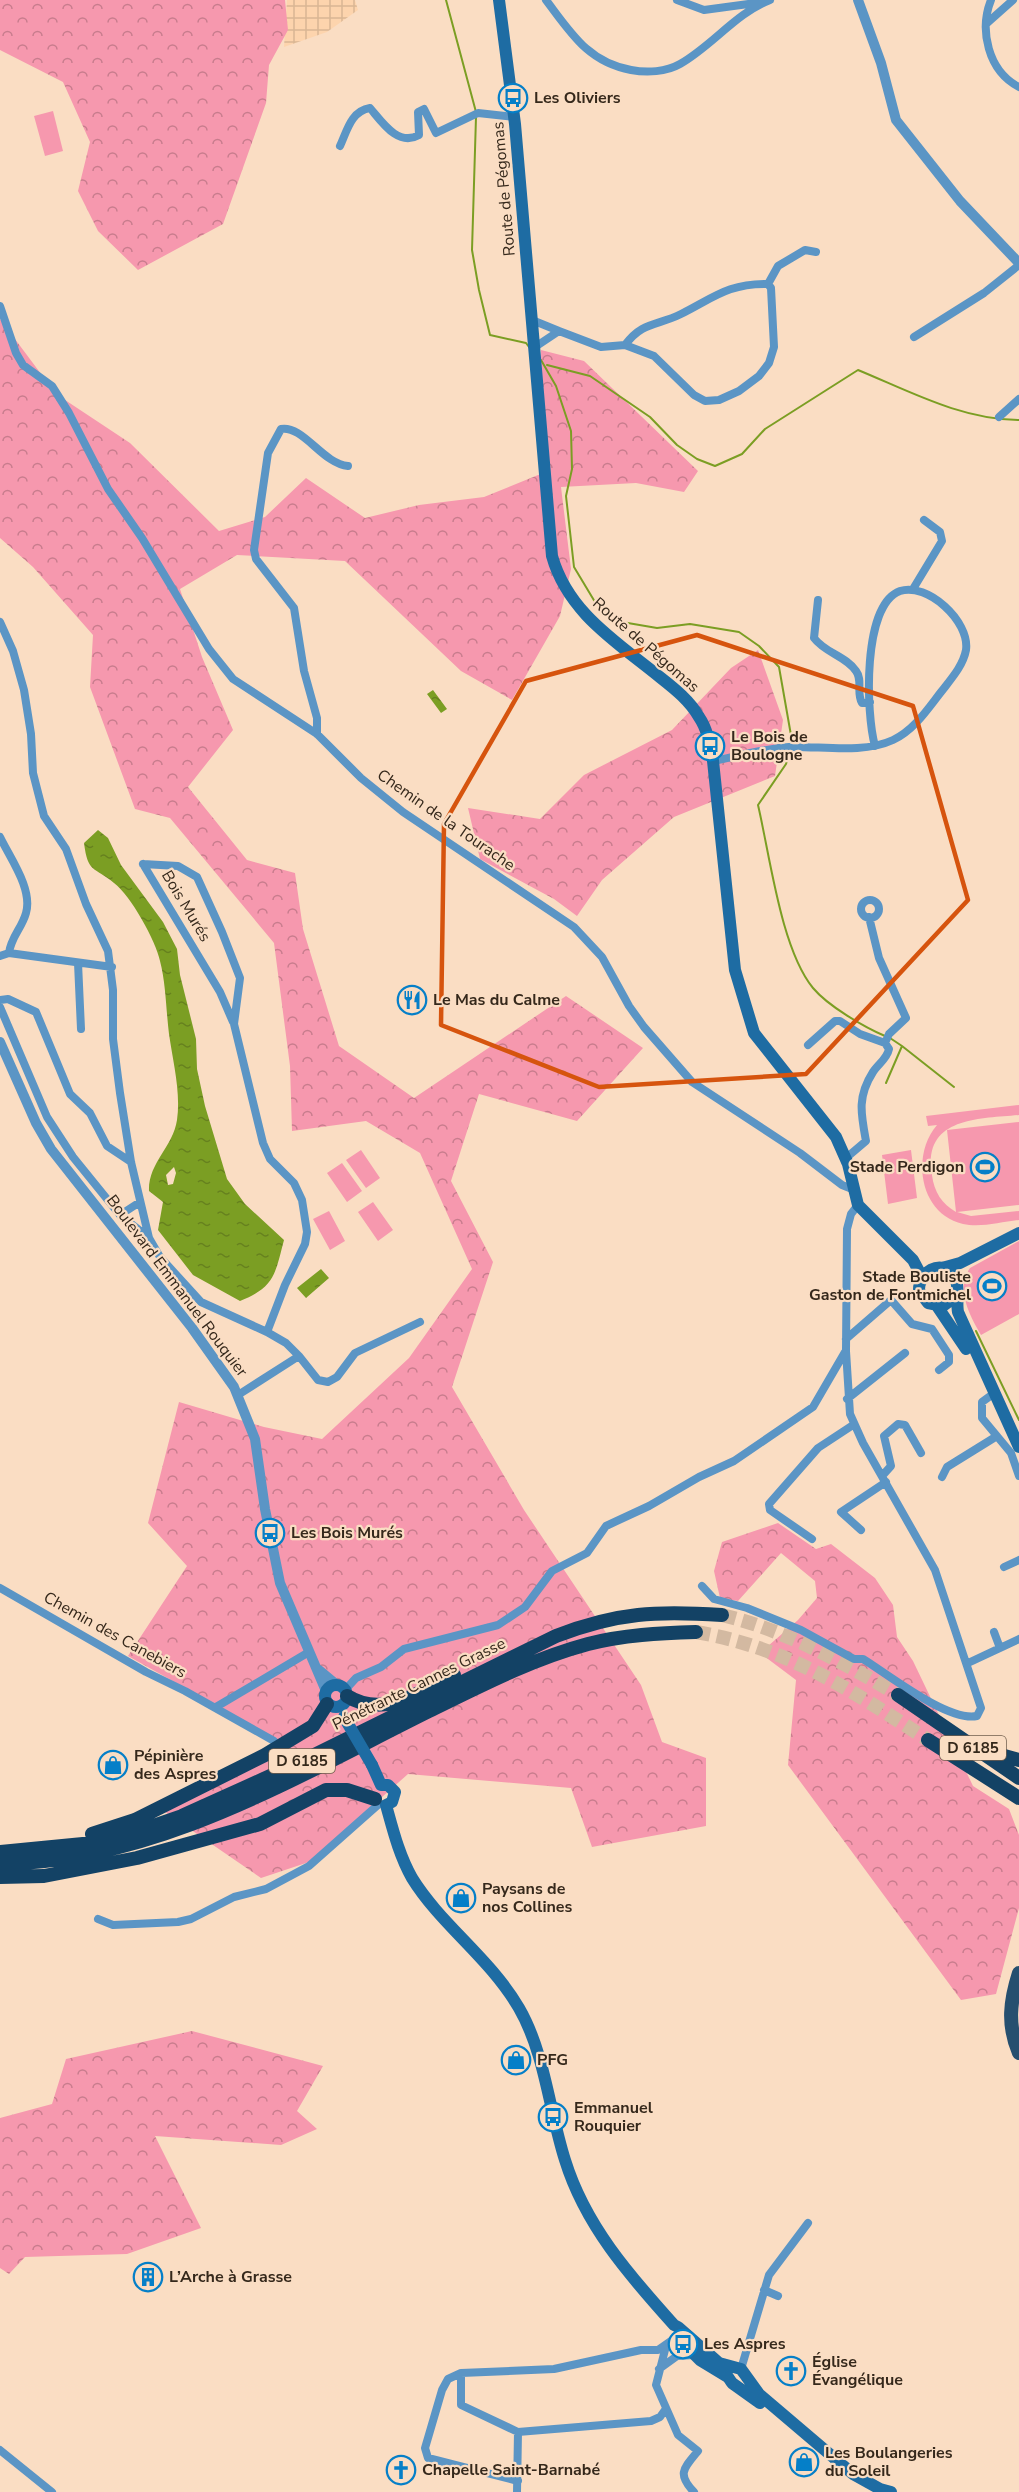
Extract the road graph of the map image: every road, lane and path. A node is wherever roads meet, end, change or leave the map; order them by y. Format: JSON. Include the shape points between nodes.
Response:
{"nodes":[{"id":1,"x":499,"y":0,"type":"edge"},
{"id":2,"x":546,"y":0,"type":"edge"},
{"id":3,"x":677,"y":0,"type":"edge"},
{"id":4,"x":858,"y":0,"type":"edge"},
{"id":5,"x":991,"y":0,"type":"edge"},
{"id":6,"x":1013,"y":0,"type":"edge"},
{"id":7,"x":768,"y":1,"type":"edge"},
{"id":8,"x":986,"y":24,"type":"junction"},
{"id":9,"x":1019,"y":87,"type":"edge"},
{"id":10,"x":515,"y":117,"type":"junction"},
{"id":11,"x":340,"y":146,"type":"dead end"},
{"id":12,"x":816,"y":252,"type":"dead end"},
{"id":13,"x":1019,"y":264,"type":"edge"},
{"id":14,"x":768,"y":284,"type":"junction"},
{"id":15,"x":0,"y":306,"type":"edge"},
{"id":16,"x":532,"y":320,"type":"junction"},
{"id":17,"x":559,"y":331,"type":"junction"},
{"id":18,"x":914,"y":337,"type":"dead end"},
{"id":19,"x":625,"y":345,"type":"junction"},
{"id":20,"x":535,"y":347,"type":"junction"},
{"id":21,"x":1019,"y":399,"type":"edge"},
{"id":22,"x":999,"y":417,"type":"dead end"},
{"id":23,"x":348,"y":466,"type":"dead end"},
{"id":24,"x":924,"y":520,"type":"dead end"},
{"id":25,"x":913,"y":589,"type":"junction"},
{"id":26,"x":818,"y":600,"type":"dead end"},
{"id":27,"x":0,"y":622,"type":"edge"},
{"id":28,"x":870,"y":702,"type":"junction"},
{"id":29,"x":317,"y":734,"type":"junction"},
{"id":30,"x":875,"y":746,"type":"junction"},
{"id":31,"x":713,"y":761,"type":"junction"},
{"id":32,"x":0,"y":837,"type":"edge"},
{"id":33,"x":869,"y":917,"type":"dead end"},
{"id":34,"x":9,"y":953,"type":"junction"},
{"id":35,"x":0,"y":956,"type":"edge"},
{"id":36,"x":78,"y":963,"type":"junction"},
{"id":37,"x":112,"y":967,"type":"junction"},
{"id":38,"x":0,"y":1000,"type":"edge"},
{"id":39,"x":0,"y":1007,"type":"edge"},
{"id":40,"x":234,"y":1024,"type":"junction"},
{"id":41,"x":81,"y":1029,"type":"dead end"},
{"id":42,"x":887,"y":1039,"type":"junction"},
{"id":43,"x":0,"y":1042,"type":"edge"},
{"id":44,"x":807,"y":1045,"type":"dead end"},
{"id":45,"x":846,"y":1158,"type":"junction"},
{"id":46,"x":131,"y":1162,"type":"junction"},
{"id":47,"x":852,"y":1189,"type":"junction"},
{"id":48,"x":140,"y":1202,"type":"junction"},
{"id":49,"x":858,"y":1205,"type":"junction"},
{"id":50,"x":120,"y":1215,"type":"junction"},
{"id":51,"x":1019,"y":1233,"type":"edge"},
{"id":52,"x":149,"y":1238,"type":"junction"},
{"id":53,"x":913,"y":1260,"type":"junction"},
{"id":54,"x":960,"y":1263,"type":"junction"},
{"id":55,"x":937,"y":1268,"type":"junction"},
{"id":56,"x":954,"y":1276,"type":"junction"},
{"id":57,"x":922,"y":1277,"type":"junction"},
{"id":58,"x":955,"y":1296,"type":"junction"},
{"id":59,"x":937,"y":1306,"type":"junction"},
{"id":60,"x":420,"y":1322,"type":"dead end"},
{"id":61,"x":267,"y":1332,"type":"junction"},
{"id":62,"x":846,"y":1339,"type":"junction"},
{"id":63,"x":846,"y":1351,"type":"junction"},
{"id":64,"x":905,"y":1353,"type":"dead end"},
{"id":65,"x":299,"y":1356,"type":"junction"},
{"id":66,"x":939,"y":1370,"type":"dead end"},
{"id":67,"x":993,"y":1394,"type":"junction"},
{"id":68,"x":238,"y":1395,"type":"junction"},
{"id":69,"x":847,"y":1399,"type":"junction"},
{"id":70,"x":853,"y":1425,"type":"junction"},
{"id":71,"x":997,"y":1436,"type":"junction"},
{"id":72,"x":1019,"y":1447,"type":"edge"},
{"id":73,"x":921,"y":1453,"type":"dead end"},
{"id":74,"x":1019,"y":1476,"type":"edge"},
{"id":75,"x":942,"y":1478,"type":"dead end"},
{"id":76,"x":884,"y":1479,"type":"junction"},
{"id":77,"x":861,"y":1530,"type":"dead end"},
{"id":78,"x":812,"y":1539,"type":"dead end"},
{"id":79,"x":1019,"y":1560,"type":"edge"},
{"id":80,"x":1004,"y":1567,"type":"dead end"},
{"id":81,"x":702,"y":1586,"type":"dead end"},
{"id":82,"x":0,"y":1588,"type":"edge"},
{"id":83,"x":722,"y":1615,"type":"tunnel mouth"},
{"id":84,"x":696,"y":1632,"type":"tunnel mouth"},
{"id":85,"x":994,"y":1632,"type":"dead end"},
{"id":86,"x":556,"y":1636,"type":"junction"},
{"id":87,"x":1019,"y":1639,"type":"edge"},
{"id":88,"x":1000,"y":1648,"type":"junction"},
{"id":89,"x":309,"y":1652,"type":"junction"},
{"id":90,"x":968,"y":1663,"type":"junction"},
{"id":91,"x":898,"y":1695,"type":"tunnel mouth"},
{"id":92,"x":338,"y":1699,"type":"junction"},
{"id":93,"x":216,"y":1707,"type":"junction"},
{"id":94,"x":929,"y":1716,"type":"junction"},
{"id":95,"x":928,"y":1740,"type":"tunnel mouth"},
{"id":96,"x":273,"y":1741,"type":"dead end"},
{"id":97,"x":1019,"y":1760,"type":"edge"},
{"id":98,"x":1019,"y":1778,"type":"edge"},
{"id":99,"x":381,"y":1785,"type":"junction"},
{"id":100,"x":1019,"y":1798,"type":"edge"},
{"id":101,"x":380,"y":1802,"type":"junction"},
{"id":102,"x":30,"y":1850,"type":"junction"},
{"id":103,"x":0,"y":1852,"type":"edge"},
{"id":104,"x":0,"y":1864,"type":"edge"},
{"id":105,"x":0,"y":1877,"type":"edge"},
{"id":106,"x":98,"y":1919,"type":"dead end"},
{"id":107,"x":1019,"y":1973,"type":"edge"},
{"id":108,"x":1019,"y":2053,"type":"edge"},
{"id":109,"x":808,"y":2223,"type":"dead end"},
{"id":110,"x":764,"y":2290,"type":"junction"},
{"id":111,"x":778,"y":2296,"type":"dead end"},
{"id":112,"x":676,"y":2331,"type":"junction"},
{"id":113,"x":666,"y":2346,"type":"junction"},
{"id":114,"x":693,"y":2355,"type":"junction"},
{"id":115,"x":658,"y":2370,"type":"junction"},
{"id":116,"x":461,"y":2373,"type":"junction"},
{"id":117,"x":736,"y":2375,"type":"junction"},
{"id":118,"x":665,"y":2410,"type":"junction"},
{"id":119,"x":518,"y":2432,"type":"junction"},
{"id":120,"x":0,"y":2451,"type":"edge"},
{"id":121,"x":518,"y":2481,"type":"junction"},
{"id":122,"x":52,"y":2492,"type":"edge"},
{"id":123,"x":517,"y":2492,"type":"edge"},
{"id":124,"x":694,"y":2492,"type":"edge"},
{"id":125,"x":891,"y":2492,"type":"edge"}],
"edges":[{"from":1,"to":10,"type":"main road","name":"Route de Pégomas"},
{"from":2,"to":7,"type":"street","via":[[591,55],[610,66],[644,73],[680,64]]},
{"from":3,"to":7,"type":"street","via":[[704,10]]},
{"from":4,"to":13,"type":"street","via":[[896,120],[960,201]]},
{"from":5,"to":8,"type":"street"},
{"from":6,"to":8,"type":"street"},
{"from":8,"to":9,"type":"street","via":[[990,52],[1000,69]]},
{"from":10,"to":11,"type":"street","via":[[475,114],[436,133],[424,109],[418,112],[419,135],[411,138],[393,134],[370,108],[353,118]]},
{"from":10,"to":16,"type":"main road","name":"Route de Pégomas"},
{"from":12,"to":14,"type":"street","via":[[805,250],[790,257],[778,266]]},
{"from":13,"to":18,"type":"street","via":[[984,293]]},
{"from":14,"to":19,"type":"street","via":[[752,283],[700,301],[680,315],[635,331]]},
{"from":14,"to":19,"type":"street","via":[[774,347],[769,363],[739,391],[719,400],[705,401],[694,395],[654,356]]},
{"from":15,"to":29,"type":"street","name":"Chemin de la Tourache","via":[[16,353],[23,364],[52,386],[108,489],[221,666],[251,692]]},
{"from":16,"to":17,"type":"street"},
{"from":16,"to":20,"type":"main road","name":"Route de Pégomas"},
{"from":17,"to":19,"type":"street","via":[[601,347]]},
{"from":17,"to":20,"type":"street"},
{"from":20,"to":31,"type":"main road","name":"Route de Pégomas","via":[[552,556],[557,573],[585,615],[690,704],[706,731]]},
{"from":21,"to":22,"type":"street"},
{"from":23,"to":29,"type":"street","via":[[336,465],[298,434],[281,429],[268,453],[257,516],[256,559],[294,608]]},
{"from":24,"to":25,"type":"street","via":[[939,532],[942,541]]},
{"from":25,"to":28,"type":"street","via":[[898,592],[881,610],[872,638]]},
{"from":25,"to":30,"type":"street","via":[[924,592],[953,616],[963,629],[966,648],[961,665],[919,720],[906,733]]},
{"from":26,"to":28,"type":"street","via":[[814,638],[855,668],[860,699],[862,703]]},
{"from":27,"to":37,"type":"street","via":[[24,690],[32,734],[33,772],[44,816],[66,849]]},
{"from":28,"to":30,"type":"street"},
{"from":29,"to":47,"type":"street","name":"Chemin de la Tourache","via":[[380,795],[574,927],[602,957],[628,1006],[692,1082]]},
{"from":30,"to":31,"type":"street","via":[[788,747]]},
{"from":31,"to":45,"type":"main road","name":"Route de Pégomas","via":[[735,970],[746,1013],[764,1049],[825,1121]]},
{"from":32,"to":34,"type":"street","via":[[27,897],[26,913]]},
{"from":33,"to":42,"type":"street","via":[[879,958],[906,1018]]},
{"from":34,"to":35,"type":"street"},
{"from":34,"to":36,"type":"street"},
{"from":36,"to":37,"type":"street"},
{"from":36,"to":41,"type":"street"},
{"from":37,"to":46,"type":"street","via":[[113,1039]]},
{"from":38,"to":46,"type":"street","via":[[8,999],[36,1012],[70,1094],[90,1113],[107,1146]]},
{"from":39,"to":50,"type":"street","via":[[47,1117],[73,1157]]},
{"from":40,"to":40,"type":"street","name":"Bois Murés","via":[[240,978],[197,877],[178,866],[143,864],[220,992]]},
{"from":40,"to":61,"type":"street","name":"Bois Murés","via":[[263,1143],[270,1159],[294,1183],[306,1220],[305,1244]]},
{"from":42,"to":44,"type":"street","via":[[860,1035],[835,1021]]},
{"from":42,"to":45,"type":"street","via":[[888,1055],[874,1071],[860,1104],[866,1141]]},
{"from":43,"to":68,"type":"street","name":"Boulevard Emmanuel Rouquier","via":[[51,1149],[217,1360]]},
{"from":45,"to":47,"type":"main road","name":"Route de Pégomas"},
{"from":46,"to":48,"type":"street"},
{"from":47,"to":49,"type":"main road","name":"Route de Pégomas"},
{"from":48,"to":50,"type":"street"},
{"from":48,"to":52,"type":"street"},
{"from":49,"to":53,"type":"main road","name":"Route de Pégomas"},
{"from":49,"to":62,"type":"street","via":[[847,1229]]},
{"from":50,"to":52,"type":"street"},
{"from":51,"to":54,"type":"main road"},
{"from":52,"to":61,"type":"street","via":[[160,1257],[201,1302]]},
{"from":53,"to":55,"type":"main road","name":"Route de Pégomas"},
{"from":53,"to":57,"type":"main road","name":"Route de Pégomas"},
{"from":54,"to":55,"type":"main road"},
{"from":54,"to":56,"type":"main road"},
{"from":55,"to":56,"type":"main road"},
{"from":55,"to":57,"type":"main road"},
{"from":56,"to":58,"type":"main road"},
{"from":57,"to":59,"type":"main road","via":[[921,1296]]},
{"from":58,"to":59,"type":"main road","via":[[948,1304]]},
{"from":58,"to":67,"type":"main road"},
{"from":59,"to":67,"type":"main road"},
{"from":60,"to":65,"type":"street","via":[[355,1353],[337,1377],[328,1382],[318,1380]]},
{"from":61,"to":65,"type":"street"},
{"from":62,"to":63,"type":"street"},
{"from":62,"to":66,"type":"street","via":[[891,1300],[912,1324],[932,1329],[949,1355],[949,1362]]},
{"from":63,"to":69,"type":"street"},
{"from":63,"to":92,"type":"street","via":[[813,1407],[734,1461],[606,1526],[587,1553],[552,1571],[525,1607],[498,1625],[404,1649],[381,1667],[356,1678]]},
{"from":64,"to":69,"type":"street"},
{"from":65,"to":68,"type":"street"},
{"from":67,"to":71,"type":"street","via":[[982,1402],[981,1411],[988,1428]]},
{"from":67,"to":72,"type":"main road"},
{"from":68,"to":89,"type":"street","name":"Boulevard Emmanuel Rouquier","via":[[255,1439],[280,1583]]},
{"from":69,"to":70,"type":"street"},
{"from":70,"to":76,"type":"street"},
{"from":70,"to":78,"type":"street","via":[[818,1448],[769,1504],[770,1510]]},
{"from":71,"to":74,"type":"street","via":[[1011,1453]]},
{"from":71,"to":75,"type":"street","via":[[947,1467]]},
{"from":73,"to":76,"type":"street","via":[[905,1425],[898,1424],[884,1436],[891,1466]]},
{"from":76,"to":77,"type":"street","via":[[842,1512]]},
{"from":76,"to":90,"type":"street","via":[[935,1570]]},
{"from":79,"to":80,"type":"street"},
{"from":81,"to":90,"type":"street","via":[[714,1599],[747,1608],[801,1630],[854,1659],[863,1659],[942,1708],[966,1718],[977,1716],[981,1708]]},
{"from":82,"to":93,"type":"street","name":"Chemin des Canebiers","via":[[146,1672]]},
{"from":83,"to":86,"type":"highway","name":"Pénétrante Cannes Grasse","number":"D 6185","via":[[625,1615],[588,1623]]},
{"from":84,"to":104,"type":"highway","name":"Pénétrante Cannes Grasse","number":"D 6185","via":[[627,1637],[539,1660],[186,1828],[84,1856]]},
{"from":85,"to":88,"type":"street"},
{"from":86,"to":92,"type":"highway","via":[[532,1639],[388,1705],[367,1706]]},
{"from":86,"to":102,"type":"highway","name":"Pénétrante Cannes Grasse","number":"D 6185","via":[[182,1816],[123,1836]]},
{"from":87,"to":88,"type":"street"},
{"from":88,"to":90,"type":"street"},
{"from":89,"to":92,"type":"street","name":"Boulevard Emmanuel Rouquier"},
{"from":89,"to":93,"type":"street"},
{"from":91,"to":94,"type":"highway","number":"D 6185"},
{"from":92,"to":99,"type":"main road","bridge":true},
{"from":92,"to":102,"type":"highway","via":[[301,1735],[135,1820]]},
{"from":93,"to":96,"type":"street","name":"Chemin des Canebiers"},
{"from":94,"to":97,"type":"highway","number":"D 6185","via":[[992,1753]]},
{"from":94,"to":98,"type":"highway","number":"D 6185"},
{"from":95,"to":100,"type":"highway"},
{"from":99,"to":101,"type":"main road","via":[[376,1789]]},
{"from":99,"to":101,"type":"main road","via":[[391,1786],[395,1792],[392,1802]]},
{"from":101,"to":105,"type":"highway","via":[[347,1790],[326,1790],[260,1824],[137,1858],[44,1876]]},
{"from":101,"to":106,"type":"street","via":[[309,1866],[266,1889],[178,1922],[112,1925]]},
{"from":101,"to":112,"type":"main road","via":[[413,1878],[492,1967],[520,2009],[533,2038],[566,2163],[597,2230]]},
{"from":102,"to":103,"type":"highway","name":"Pénétrante Cannes Grasse","number":"D 6185"},
{"from":107,"to":108,"type":"main road","via":[[1010,2016]]},
{"from":109,"to":110,"type":"street","via":[[769,2276]]},
{"from":110,"to":111,"type":"street"},
{"from":110,"to":117,"type":"street"},
{"from":112,"to":113,"type":"street"},
{"from":112,"to":114,"type":"main road"},
{"from":112,"to":117,"type":"main road"},
{"from":113,"to":115,"type":"street"},
{"from":113,"to":116,"type":"street","via":[[554,2369]]},
{"from":114,"to":115,"type":"street","via":[[677,2356]]},
{"from":114,"to":117,"type":"main road"},
{"from":115,"to":118,"type":"street","via":[[656,2385]]},
{"from":116,"to":119,"type":"street","via":[[461,2405]]},
{"from":116,"to":121,"type":"street","via":[[448,2379],[442,2390],[425,2448],[428,2458]]},
{"from":117,"to":125,"type":"main road","via":[[853,2474]]},
{"from":118,"to":119,"type":"street","via":[[651,2421]]},
{"from":118,"to":124,"type":"street","via":[[678,2435],[698,2451],[685,2466],[684,2474],[684,2481]]},
{"from":119,"to":121,"type":"street"},
{"from":120,"to":122,"type":"street"},
{"from":121,"to":123,"type":"street"}]}
